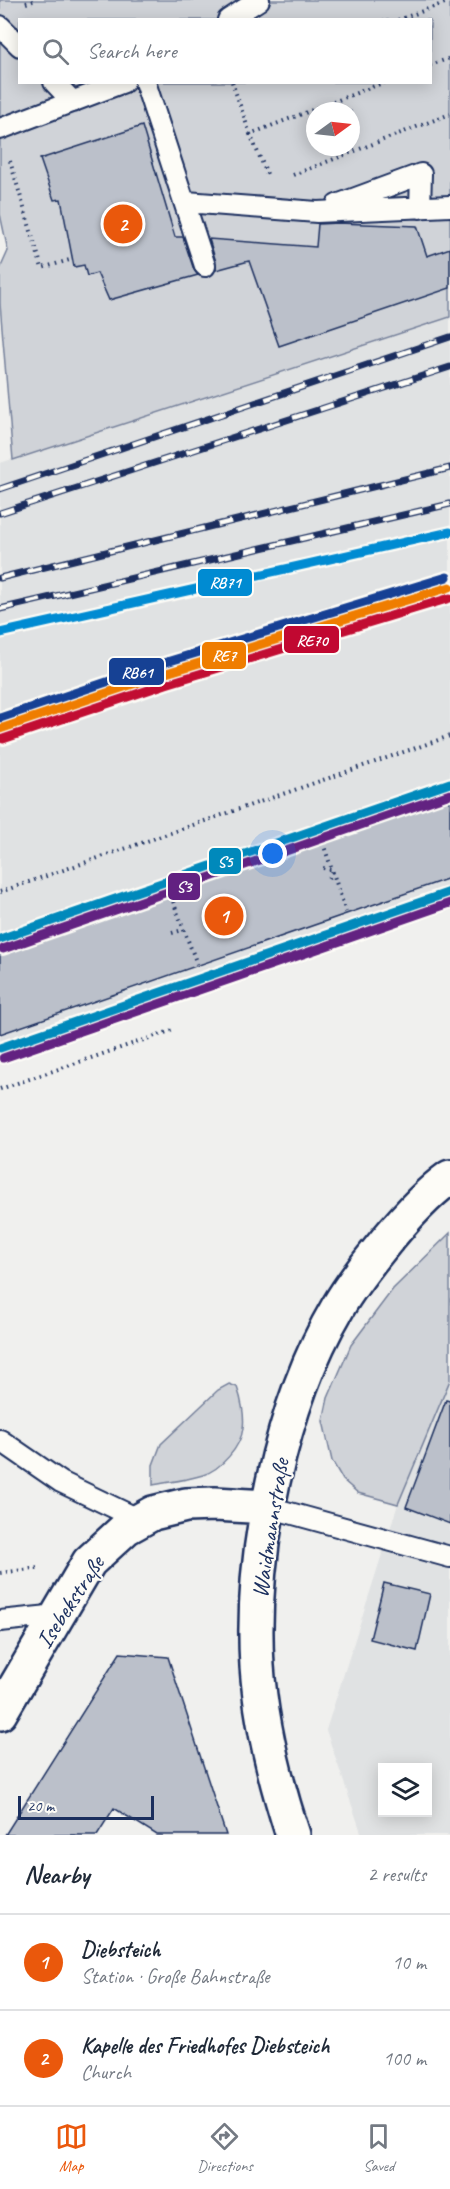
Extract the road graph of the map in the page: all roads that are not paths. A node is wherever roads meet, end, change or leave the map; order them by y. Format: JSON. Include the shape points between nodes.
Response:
{"nodes":[{"id":1,"x":259,"y":0,"type":"edge"},
{"id":2,"x":231,"y":18,"type":"edge"},
{"id":3,"x":0,"y":26,"type":"edge"},
{"id":4,"x":18,"y":44,"type":"edge"},
{"id":5,"x":56,"y":84,"type":"edge"},
{"id":6,"x":119,"y":84,"type":"edge"},
{"id":7,"x":147,"y":84,"type":"edge"},
{"id":8,"x":73,"y":102,"type":"junction"},
{"id":9,"x":0,"y":129,"type":"edge"},
{"id":10,"x":186,"y":202,"type":"junction"},
{"id":11,"x":450,"y":206,"type":"edge"},
{"id":12,"x":420,"y":208,"type":"junction"},
{"id":13,"x":317,"y":212,"type":"junction"},
{"id":14,"x":205,"y":266,"type":"dead end"},
{"id":15,"x":450,"y":1177,"type":"edge"},
{"id":16,"x":0,"y":1440,"type":"edge"},
{"id":17,"x":268,"y":1507,"type":"junction"},
{"id":18,"x":140,"y":1520,"type":"junction"},
{"id":19,"x":450,"y":1557,"type":"edge"},
{"id":20,"x":59,"y":1615,"type":"junction"},
{"id":21,"x":0,"y":1621,"type":"edge"},
{"id":22,"x":0,"y":1713,"type":"edge"},
{"id":23,"x":293,"y":1835,"type":"edge"}],
"edges":[{"from":1,"to":2,"type":"lane"},
{"from":3,"to":4,"type":"lane"},
{"from":5,"to":8,"type":"lane"},
{"from":6,"to":8,"type":"lane"},
{"from":7,"to":10,"type":"lane"},
{"from":8,"to":9,"type":"lane"},
{"from":10,"to":13,"type":"lane"},
{"from":10,"to":14,"type":"lane"},
{"from":11,"to":12,"type":"lane"},
{"from":12,"to":13,"type":"lane"},
{"from":12,"to":13,"type":"lane","via":[[422,174]]},
{"from":15,"to":17,"type":"street","name":"Waidmannstraße","via":[[402,1222],[338,1307],[300,1387]]},
{"from":16,"to":18,"type":"lane","via":[[62,1482]]},
{"from":17,"to":18,"type":"street","name":"Isebekstraße","via":[[186,1505]]},
{"from":17,"to":19,"type":"lane"},
{"from":17,"to":23,"type":"street","name":"Waidmannstraße","via":[[259,1565],[257,1667],[271,1762]]},
{"from":18,"to":20,"type":"street","name":"Isebekstraße","via":[[89,1562]]},
{"from":20,"to":21,"type":"lane"},
{"from":20,"to":22,"type":"street","name":"Isebekstraße"}]}
